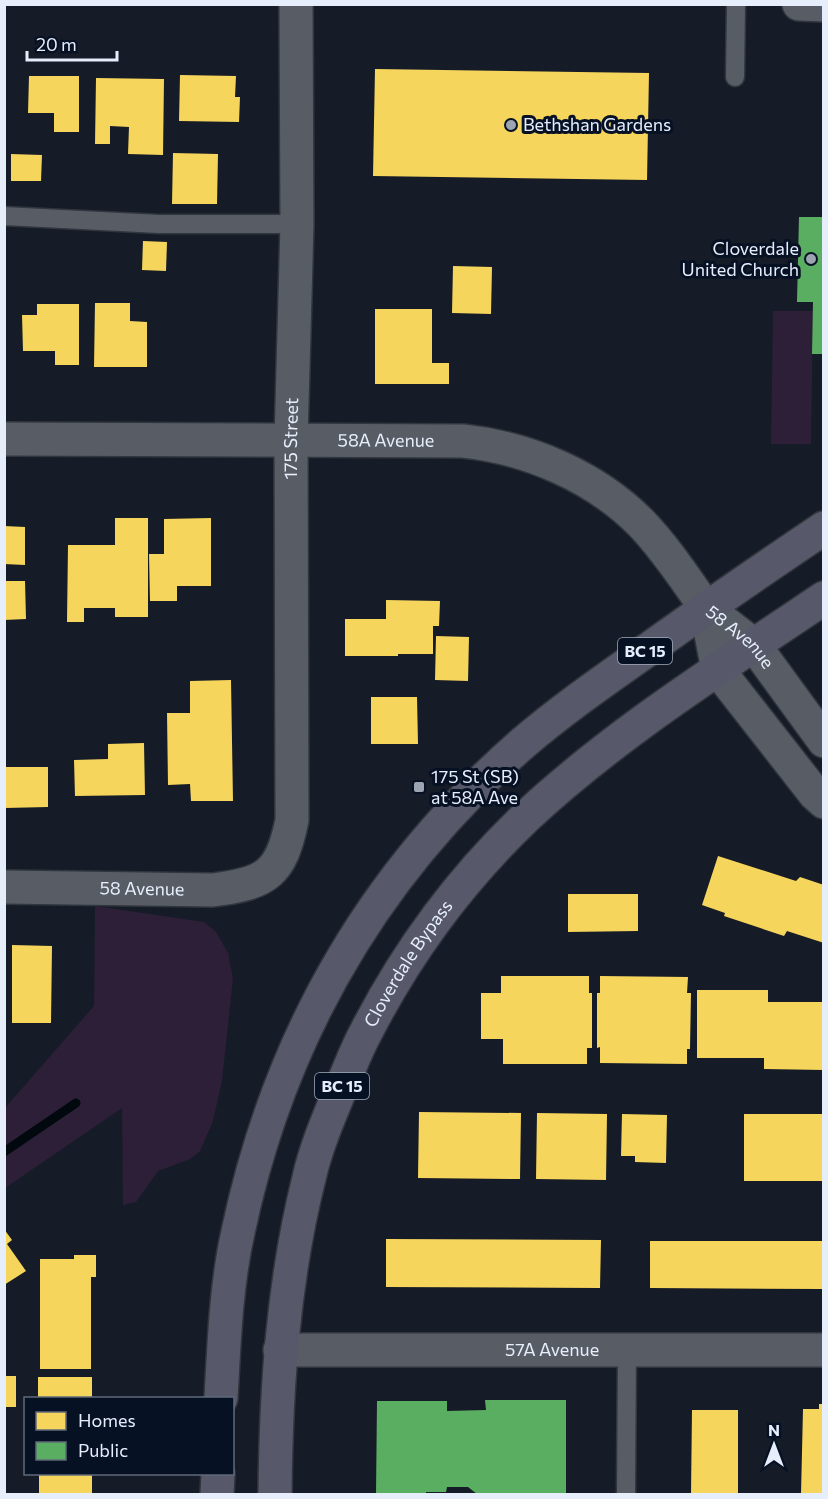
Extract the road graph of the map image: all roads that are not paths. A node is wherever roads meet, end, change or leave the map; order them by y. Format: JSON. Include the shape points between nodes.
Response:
{"nodes":[{"id":1,"x":296,"y":4,"type":"edge"},
{"id":2,"x":736,"y":4,"type":"edge"},
{"id":3,"x":799,"y":4,"type":"edge"},
{"id":4,"x":824,"y":5,"type":"edge"},
{"id":5,"x":735,"y":77,"type":"dead end"},
{"id":6,"x":4,"y":216,"type":"edge"},
{"id":7,"x":297,"y":224,"type":"junction"},
{"id":8,"x":4,"y":439,"type":"edge"},
{"id":9,"x":291,"y":440,"type":"junction"},
{"id":10,"x":824,"y":528,"type":"edge"},
{"id":11,"x":824,"y":598,"type":"edge"},
{"id":12,"x":706,"y":608,"type":"junction"},
{"id":13,"x":754,"y":645,"type":"junction"},
{"id":14,"x":718,"y":670,"type":"junction"},
{"id":15,"x":824,"y":741,"type":"edge"},
{"id":16,"x":824,"y":802,"type":"edge"},
{"id":17,"x":273,"y":869,"type":"joint"},
{"id":18,"x":4,"y":887,"type":"edge"},
{"id":19,"x":280,"y":1350,"type":"junction"},
{"id":20,"x":627,"y":1350,"type":"junction"},
{"id":21,"x":824,"y":1350,"type":"edge"},
{"id":22,"x":221,"y":1397,"type":"edge"},
{"id":23,"x":218,"y":1475,"type":"edge"},
{"id":24,"x":217,"y":1494,"type":"edge"},
{"id":25,"x":275,"y":1494,"type":"edge"},
{"id":26,"x":626,"y":1494,"type":"edge"}],
"edges":[{"from":1,"to":7,"type":"street","name":"175 Street"},
{"from":2,"to":5,"type":"lane"},
{"from":3,"to":4,"type":"street"},
{"from":6,"to":7,"type":"lane","via":[[159,224]]},
{"from":7,"to":9,"type":"street","name":"175 Street"},
{"from":8,"to":9,"type":"street","name":"58A Avenue"},
{"from":9,"to":12,"type":"street","name":"58A Avenue","via":[[463,441],[517,451],[576,475],[634,517]]},
{"from":9,"to":17,"type":"street","name":"175 Street","via":[[292,820],[286,847]]},
{"from":10,"to":12,"type":"highway","number":"BC 15"},
{"from":11,"to":13,"type":"highway","name":"Cloverdale Bypass","number":"BC 15"},
{"from":12,"to":13,"type":"street","name":"58 Avenue"},
{"from":12,"to":14,"type":"street","name":"58 Avenue"},
{"from":12,"to":22,"type":"highway","number":"BC 15","via":[[584,694],[477,787],[408,862],[342,958],[281,1083],[256,1158],[237,1234]]},
{"from":13,"to":14,"type":"highway","name":"Cloverdale Bypass","number":"BC 15"},
{"from":13,"to":15,"type":"street","name":"58 Avenue"},
{"from":14,"to":16,"type":"street","name":"58 Avenue"},
{"from":14,"to":19,"type":"highway","name":"Cloverdale Bypass","number":"BC 15","via":[[595,759],[526,817],[450,900],[423,936],[364,1034],[329,1118],[296,1235]]},
{"from":17,"to":18,"type":"street","name":"58 Avenue","via":[[242,886],[213,890]]},
{"from":19,"to":20,"type":"street","name":"57A Avenue"},
{"from":19,"to":25,"type":"highway","name":"Cloverdale Bypass","number":"BC 15"},
{"from":20,"to":21,"type":"street","name":"57A Avenue"},
{"from":20,"to":26,"type":"lane"},
{"from":23,"to":24,"type":"highway"}]}
